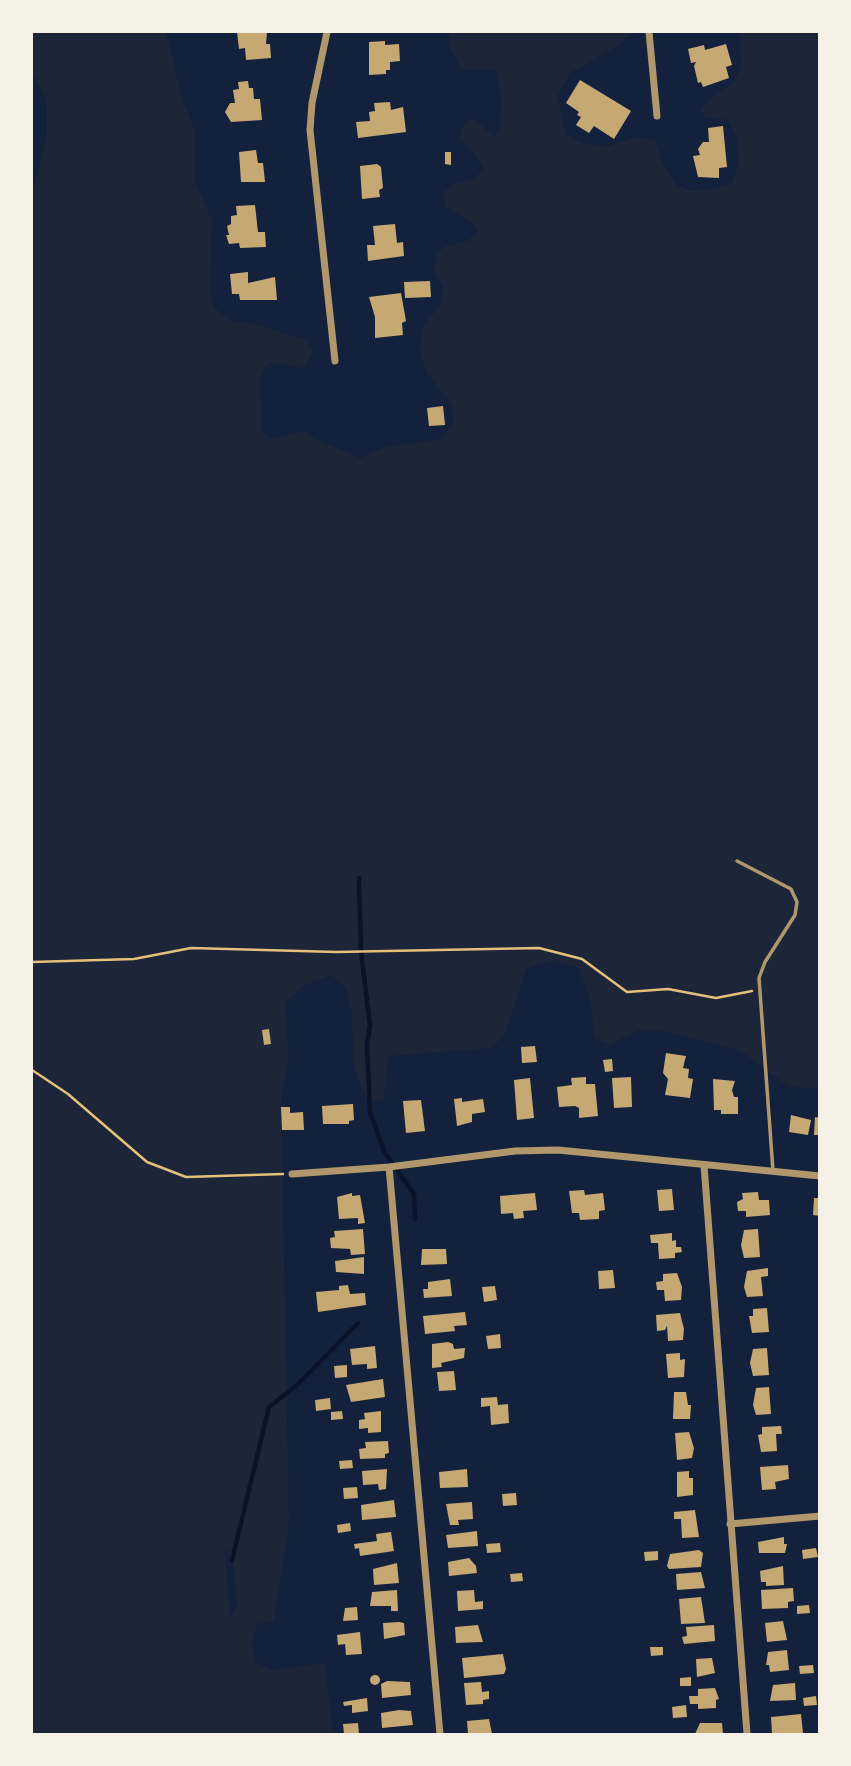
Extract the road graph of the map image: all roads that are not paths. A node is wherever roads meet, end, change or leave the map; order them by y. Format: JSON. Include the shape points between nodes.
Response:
{"nodes":[{"id":1,"x":327,"y":32,"type":"edge"},
{"id":2,"x":649,"y":32,"type":"edge"},
{"id":3,"x":657,"y":116,"type":"dead end"},
{"id":4,"x":335,"y":361,"type":"dead end"},
{"id":5,"x":737,"y":861,"type":"dead end"},
{"id":6,"x":704,"y":1165,"type":"junction"},
{"id":7,"x":389,"y":1167,"type":"junction"},
{"id":8,"x":773,"y":1171,"type":"junction"},
{"id":9,"x":292,"y":1174,"type":"road end"},
{"id":10,"x":820,"y":1176,"type":"edge"},
{"id":11,"x":820,"y":1516,"type":"edge"},
{"id":12,"x":730,"y":1524,"type":"junction"},
{"id":13,"x":440,"y":1734,"type":"edge"},
{"id":14,"x":747,"y":1734,"type":"edge"}],
"edges":[{"from":1,"to":4,"type":"street","via":[[310,130]]},
{"from":2,"to":3,"type":"street"},
{"from":5,"to":8,"type":"lane","via":[[791,890],[797,902],[788,930],[765,962],[758,990]]},
{"from":6,"to":7,"type":"street","via":[[558,1150]]},
{"from":6,"to":8,"type":"street"},
{"from":6,"to":12,"type":"street"},
{"from":7,"to":9,"type":"street"},
{"from":7,"to":13,"type":"street"},
{"from":8,"to":10,"type":"street"},
{"from":11,"to":12,"type":"street"},
{"from":12,"to":14,"type":"street"}]}
